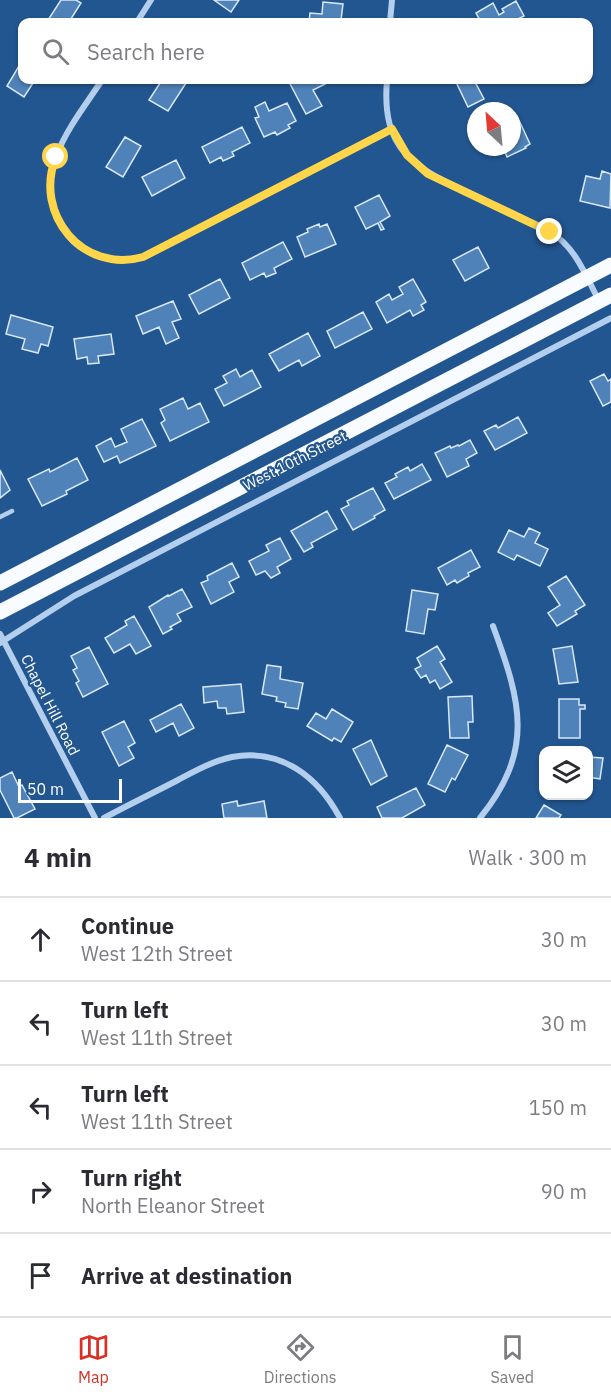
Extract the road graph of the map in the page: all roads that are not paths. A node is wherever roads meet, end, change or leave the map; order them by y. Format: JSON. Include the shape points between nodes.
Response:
{"nodes":[{"id":1,"x":151,"y":0,"type":"edge"},
{"id":2,"x":392,"y":0,"type":"edge"},
{"id":3,"x":140,"y":18,"type":"edge"},
{"id":4,"x":390,"y":18,"type":"edge"},
{"id":5,"x":100,"y":84,"type":"edge"},
{"id":6,"x":387,"y":84,"type":"edge"},
{"id":7,"x":392,"y":129,"type":"junction"},
{"id":8,"x":611,"y":266,"type":"edge"},
{"id":9,"x":587,"y":278,"type":"junction"},
{"id":10,"x":605,"y":298,"type":"edge"},
{"id":11,"x":611,"y":318,"type":"edge"},
{"id":12,"x":12,"y":511,"type":"dead end"},
{"id":13,"x":0,"y":517,"type":"edge"},
{"id":14,"x":0,"y":583,"type":"edge"},
{"id":15,"x":0,"y":612,"type":"edge"},
{"id":16,"x":493,"y":626,"type":"dead end"},
{"id":17,"x":0,"y":634,"type":"edge"},
{"id":18,"x":2,"y":643,"type":"edge"},
{"id":19,"x":95,"y":818,"type":"edge"},
{"id":20,"x":104,"y":818,"type":"edge"},
{"id":21,"x":339,"y":818,"type":"edge"},
{"id":22,"x":480,"y":818,"type":"edge"}],
"edges":[{"from":1,"to":3,"type":"street"},
{"from":2,"to":4,"type":"street"},
{"from":5,"to":7,"type":"street","via":[[58,151],[51,195],[56,214],[73,242],[109,259],[143,257]]},
{"from":6,"to":7,"type":"street","via":[[386,106]]},
{"from":7,"to":9,"type":"street","via":[[407,155],[428,174],[563,240]]},
{"from":8,"to":9,"type":"main road","name":"West 10th Street"},
{"from":9,"to":10,"type":"street"},
{"from":9,"to":14,"type":"main road","name":"West 10th Street"},
{"from":10,"to":15,"type":"main road","name":"West 10th Street"},
{"from":11,"to":18,"type":"street","name":"West 10th Street","via":[[74,597]]},
{"from":12,"to":13,"type":"lane"},
{"from":16,"to":22,"type":"street","via":[[514,689],[517,735],[508,773]]},
{"from":17,"to":18,"type":"street","name":"Chapel Hill Road"},
{"from":18,"to":19,"type":"street","name":"Chapel Hill Road"},
{"from":20,"to":21,"type":"street","via":[[207,765],[244,756],[283,762],[305,774],[324,791]]}]}
